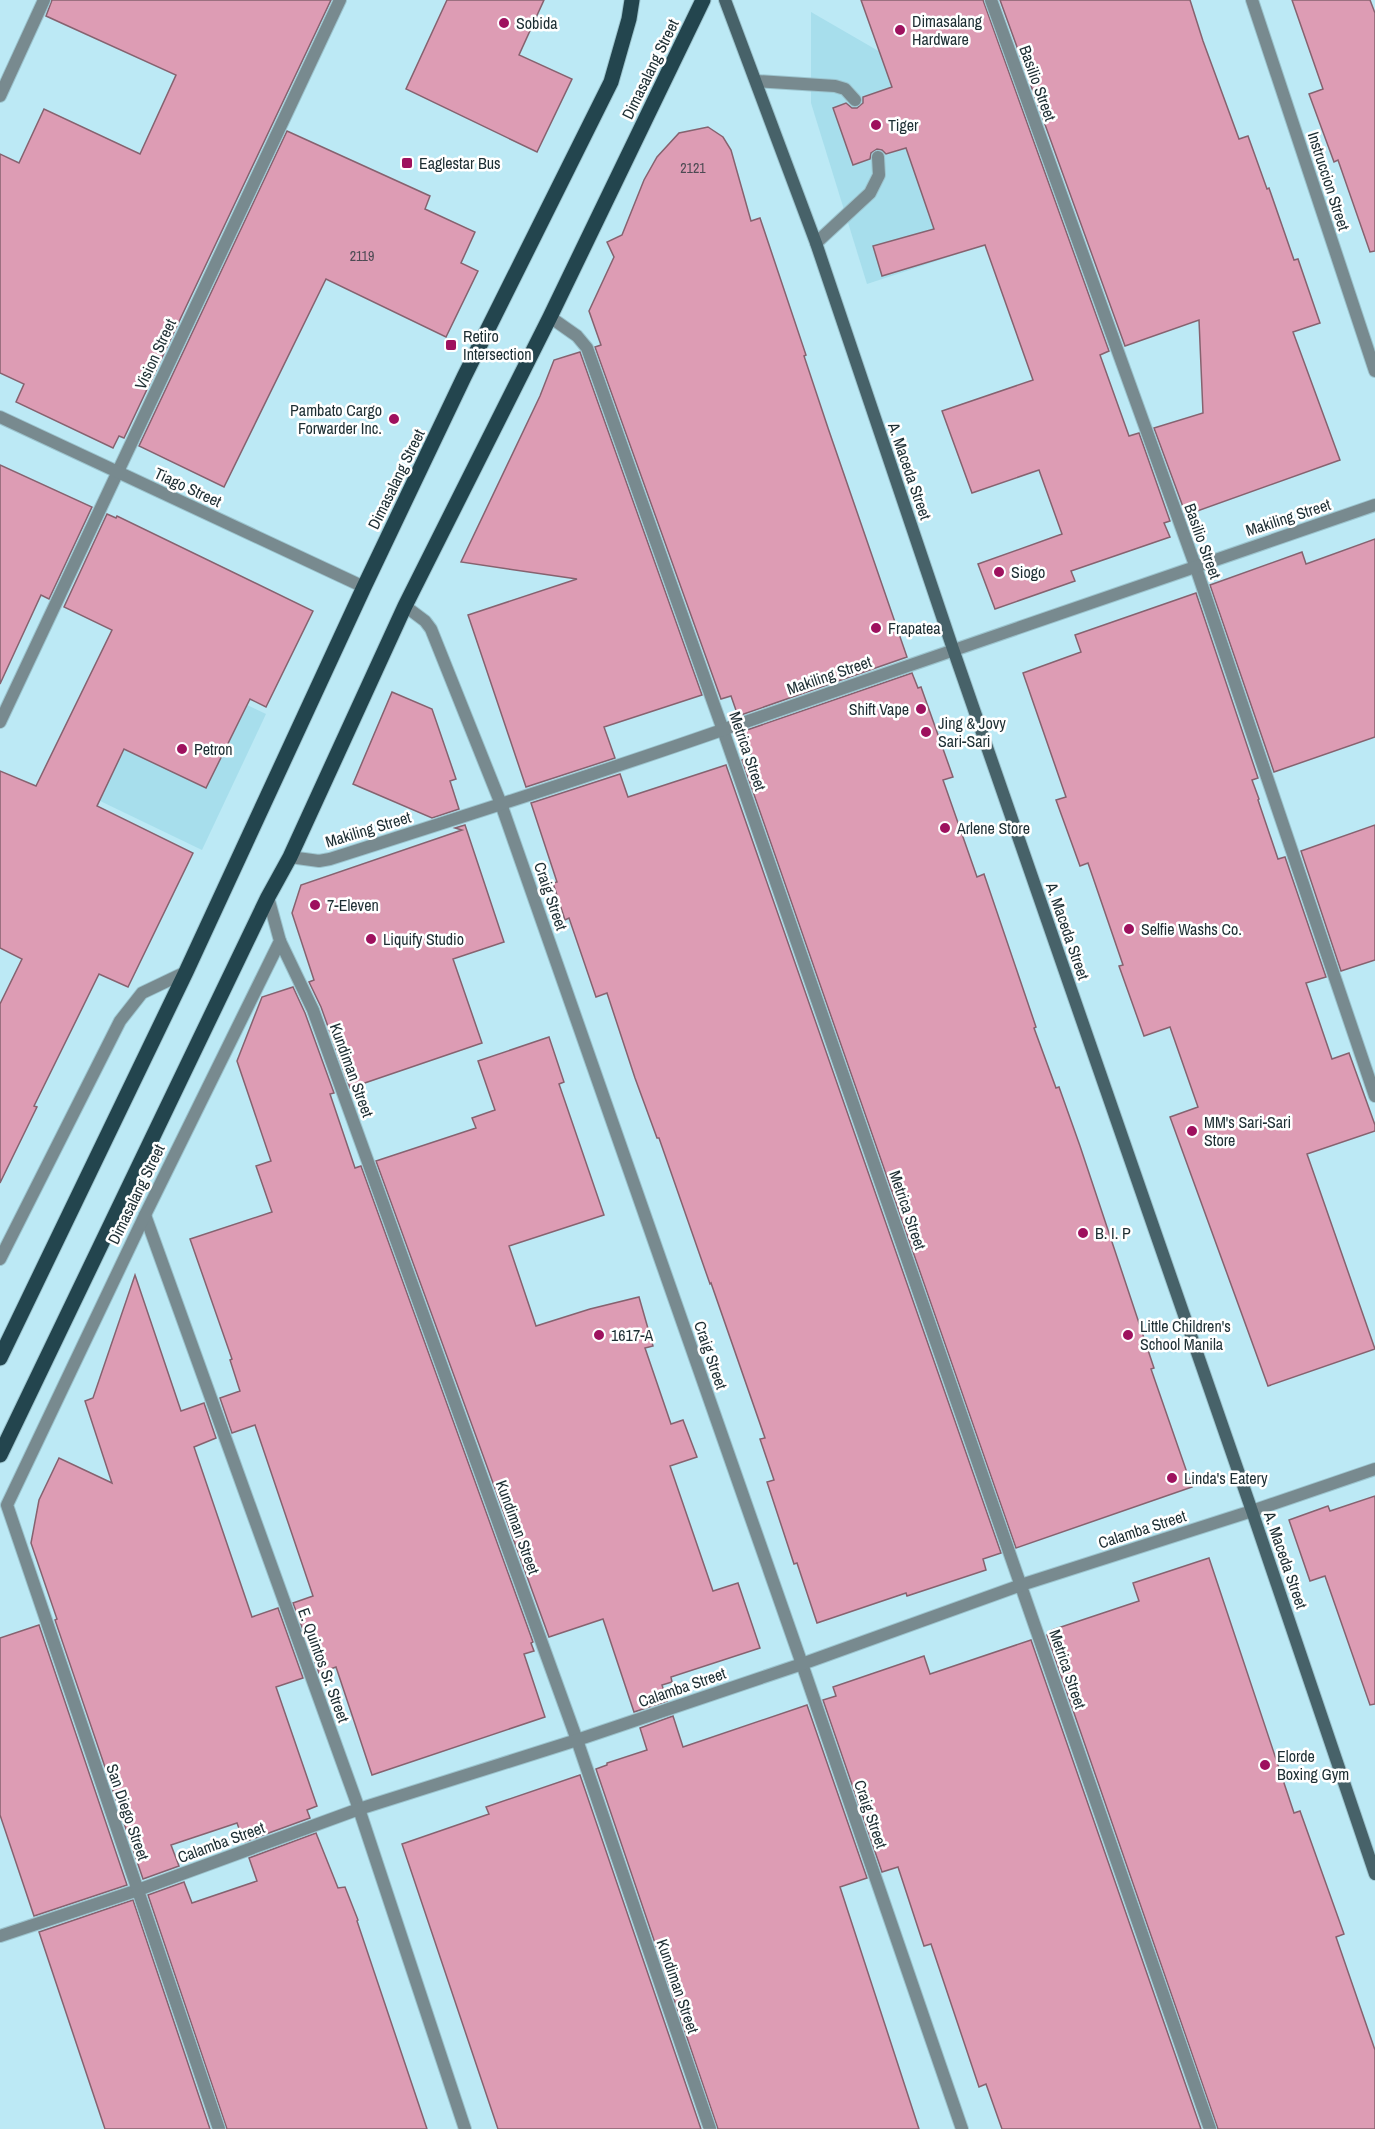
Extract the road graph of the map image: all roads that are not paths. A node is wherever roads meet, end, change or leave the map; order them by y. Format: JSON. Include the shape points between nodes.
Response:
{"nodes":[{"id":1,"x":44,"y":0,"type":"edge"},
{"id":2,"x":340,"y":0,"type":"edge"},
{"id":3,"x":632,"y":0,"type":"edge"},
{"id":4,"x":704,"y":0,"type":"edge"},
{"id":5,"x":725,"y":0,"type":"edge"},
{"id":6,"x":991,"y":0,"type":"edge"},
{"id":7,"x":1252,"y":0,"type":"edge"},
{"id":8,"x":756,"y":81,"type":"junction"},
{"id":9,"x":0,"y":96,"type":"edge"},
{"id":10,"x":855,"y":100,"type":"dead end"},
{"id":11,"x":878,"y":157,"type":"dead end"},
{"id":12,"x":816,"y":243,"type":"junction"},
{"id":13,"x":550,"y":317,"type":"junction"},
{"id":14,"x":1375,"y":371,"type":"edge"},
{"id":15,"x":0,"y":417,"type":"edge"},
{"id":16,"x":117,"y":472,"type":"junction"},
{"id":17,"x":1375,"y":505,"type":"edge"},
{"id":18,"x":1195,"y":565,"type":"junction"},
{"id":19,"x":364,"y":586,"type":"junction"},
{"id":20,"x":405,"y":606,"type":"junction"},
{"id":21,"x":953,"y":649,"type":"junction"},
{"id":22,"x":0,"y":722,"type":"edge"},
{"id":23,"x":723,"y":730,"type":"junction"},
{"id":24,"x":501,"y":804,"type":"junction"},
{"id":25,"x":290,"y":857,"type":"junction"},
{"id":26,"x":268,"y":897,"type":"junction"},
{"id":27,"x":280,"y":941,"type":"junction"},
{"id":28,"x":186,"y":972,"type":"junction"},
{"id":29,"x":1375,"y":1096,"type":"edge"},
{"id":30,"x":145,"y":1215,"type":"junction"},
{"id":31,"x":0,"y":1259,"type":"edge"},
{"id":32,"x":0,"y":1358,"type":"edge"},
{"id":33,"x":0,"y":1455,"type":"edge"},
{"id":34,"x":1375,"y":1469,"type":"edge"},
{"id":35,"x":7,"y":1505,"type":"joint"},
{"id":36,"x":1252,"y":1511,"type":"junction"},
{"id":37,"x":1021,"y":1585,"type":"junction"},
{"id":38,"x":802,"y":1664,"type":"junction"},
{"id":39,"x":577,"y":1740,"type":"junction"},
{"id":40,"x":359,"y":1809,"type":"junction"},
{"id":41,"x":1375,"y":1874,"type":"edge"},
{"id":42,"x":138,"y":1890,"type":"junction"},
{"id":43,"x":0,"y":1936,"type":"edge"},
{"id":44,"x":219,"y":2129,"type":"edge"},
{"id":45,"x":465,"y":2129,"type":"edge"},
{"id":46,"x":710,"y":2129,"type":"edge"},
{"id":47,"x":962,"y":2129,"type":"edge"},
{"id":48,"x":1210,"y":2129,"type":"edge"}],
"edges":[{"from":1,"to":9,"type":"street"},
{"from":2,"to":16,"type":"street","name":"Vision Street"},
{"from":3,"to":19,"type":"main road","name":"Dimasalang Street","via":[[611,82]]},
{"from":4,"to":13,"type":"main road","name":"Dimasalang Street"},
{"from":5,"to":8,"type":"main road","name":"A. Maceda Street"},
{"from":6,"to":18,"type":"street","name":"Basilio Street"},
{"from":7,"to":14,"type":"street","name":"Instruccion Street"},
{"from":8,"to":10,"type":"street","via":[[836,86],[846,89]]},
{"from":8,"to":12,"type":"main road","name":"A. Maceda Street"},
{"from":11,"to":12,"type":"street","via":[[879,175],[870,193]]},
{"from":12,"to":21,"type":"main road","name":"A. Maceda Street"},
{"from":13,"to":20,"type":"main road","name":"Dimasalang Street"},
{"from":13,"to":23,"type":"street","name":"Metrica Street","via":[[577,336],[586,348]]},
{"from":15,"to":16,"type":"street","name":"Tiago Street"},
{"from":16,"to":19,"type":"street","name":"Tiago Street"},
{"from":16,"to":22,"type":"street","name":"Vision Street"},
{"from":17,"to":18,"type":"street","name":"Makiling Street"},
{"from":18,"to":21,"type":"street","name":"Makiling Street"},
{"from":18,"to":29,"type":"street","name":"Basilio Street"},
{"from":19,"to":28,"type":"main road","name":"Dimasalang Street"},
{"from":20,"to":24,"type":"street","name":"Craig Street","via":[[431,629]]},
{"from":20,"to":25,"type":"main road","name":"Dimasalang Street"},
{"from":21,"to":23,"type":"street","name":"Makiling Street"},
{"from":21,"to":36,"type":"main road","name":"A. Maceda Street"},
{"from":23,"to":24,"type":"street","name":"Makiling Street"},
{"from":23,"to":37,"type":"street","name":"Metrica Street"},
{"from":24,"to":25,"type":"street","name":"Makiling Street","via":[[330,859]]},
{"from":24,"to":38,"type":"street","name":"Craig Street"},
{"from":25,"to":26,"type":"main road","name":"Dimasalang Street"},
{"from":26,"to":27,"type":"street"},
{"from":26,"to":33,"type":"main road","name":"Dimasalang Street"},
{"from":27,"to":30,"type":"street","name":"Dimasalang Street"},
{"from":27,"to":39,"type":"street","name":"Kundiman Street","via":[[313,1010]]},
{"from":28,"to":31,"type":"street","via":[[142,993],[120,1021]]},
{"from":28,"to":32,"type":"main road","name":"Dimasalang Street"},
{"from":30,"to":35,"type":"street","name":"Dimasalang Street"},
{"from":30,"to":40,"type":"street","name":"E. Quintos Sr. Street"},
{"from":34,"to":36,"type":"street","name":"Calamba Street"},
{"from":35,"to":42,"type":"street","name":"San Diego Street"},
{"from":36,"to":37,"type":"street","name":"Calamba Street"},
{"from":36,"to":41,"type":"main road","name":"A. Maceda Street"},
{"from":37,"to":38,"type":"street","name":"Calamba Street"},
{"from":37,"to":48,"type":"street","name":"Metrica Street"},
{"from":38,"to":39,"type":"street","name":"Calamba Street"},
{"from":38,"to":47,"type":"street","name":"Craig Street"},
{"from":39,"to":40,"type":"street","name":"Calamba Street"},
{"from":39,"to":46,"type":"street","name":"Kundiman Street"},
{"from":40,"to":42,"type":"street","name":"Calamba Street"},
{"from":40,"to":45,"type":"street","name":"E. Quintos Sr. Street"},
{"from":42,"to":43,"type":"street","name":"Calamba Street"},
{"from":42,"to":44,"type":"street","name":"San Diego Street"}]}
